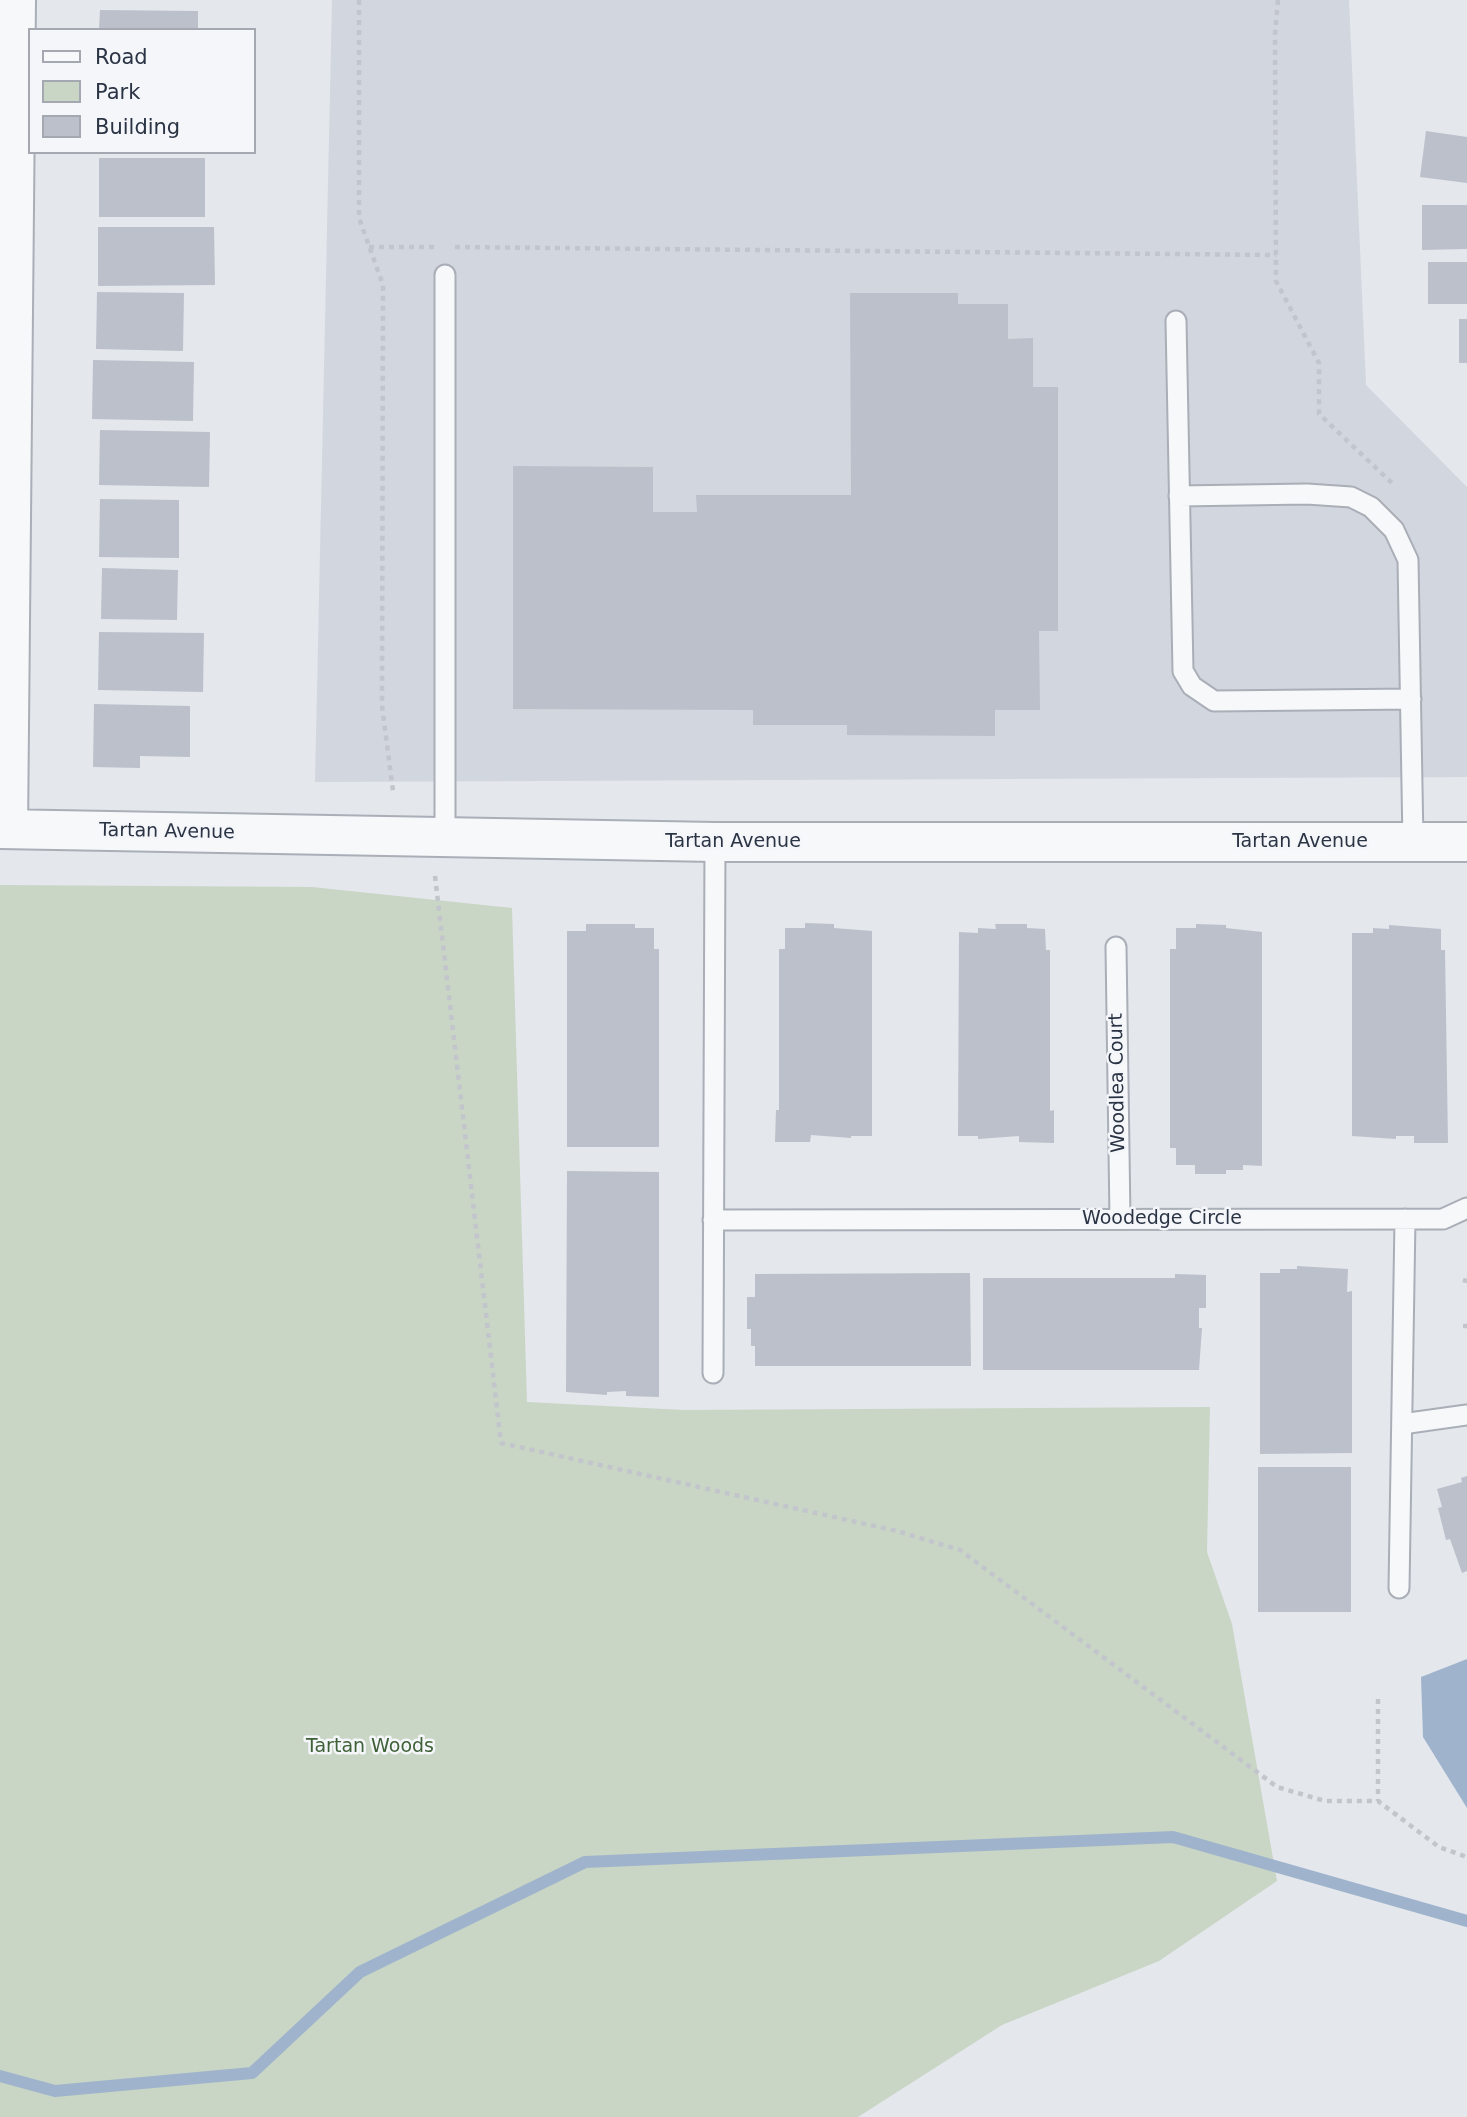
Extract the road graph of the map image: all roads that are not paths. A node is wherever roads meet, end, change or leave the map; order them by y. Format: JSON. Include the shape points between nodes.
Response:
{"nodes":[{"id":1,"x":16,"y":0,"type":"edge"},
{"id":2,"x":445,"y":275,"type":"dead end"},
{"id":3,"x":1176,"y":321,"type":"dead end"},
{"id":4,"x":1180,"y":496,"type":"junction"},
{"id":5,"x":1411,"y":699,"type":"junction"},
{"id":6,"x":4,"y":829,"type":"edge"},
{"id":7,"x":445,"y":838,"type":"junction"},
{"id":8,"x":715,"y":842,"type":"junction"},
{"id":9,"x":1413,"y":842,"type":"junction"},
{"id":10,"x":1467,"y":842,"type":"edge"},
{"id":11,"x":1116,"y":947,"type":"dead end"},
{"id":12,"x":1467,"y":1208,"type":"edge"},
{"id":13,"x":1120,"y":1219,"type":"junction"},
{"id":14,"x":1405,"y":1219,"type":"junction"},
{"id":15,"x":713,"y":1220,"type":"junction"},
{"id":16,"x":713,"y":1373,"type":"dead end"},
{"id":17,"x":1467,"y":1415,"type":"edge"},
{"id":18,"x":1402,"y":1424,"type":"junction"},
{"id":19,"x":1399,"y":1588,"type":"dead end"}],
"edges":[{"from":1,"to":6,"type":"street"},
{"from":2,"to":7,"type":"lane"},
{"from":3,"to":4,"type":"lane"},
{"from":4,"to":5,"type":"lane","via":[[1307,494],[1351,497],[1371,507],[1395,530],[1408,560]]},
{"from":4,"to":5,"type":"lane","via":[[1183,671],[1192,686],[1214,701]]},
{"from":5,"to":9,"type":"lane"},
{"from":6,"to":7,"type":"street","name":"Tartan Avenue"},
{"from":7,"to":8,"type":"street","name":"Tartan Avenue"},
{"from":8,"to":9,"type":"street","name":"Tartan Avenue"},
{"from":8,"to":15,"type":"lane"},
{"from":9,"to":10,"type":"street","name":"Tartan Avenue"},
{"from":11,"to":13,"type":"lane","name":"Woodlea Court"},
{"from":12,"to":14,"type":"lane","name":"Woodedge Circle","via":[[1443,1219]]},
{"from":13,"to":14,"type":"lane","name":"Woodedge Circle"},
{"from":13,"to":15,"type":"lane","name":"Woodedge Circle"},
{"from":14,"to":18,"type":"lane"},
{"from":15,"to":16,"type":"lane"},
{"from":17,"to":18,"type":"lane"},
{"from":18,"to":19,"type":"lane"}]}
